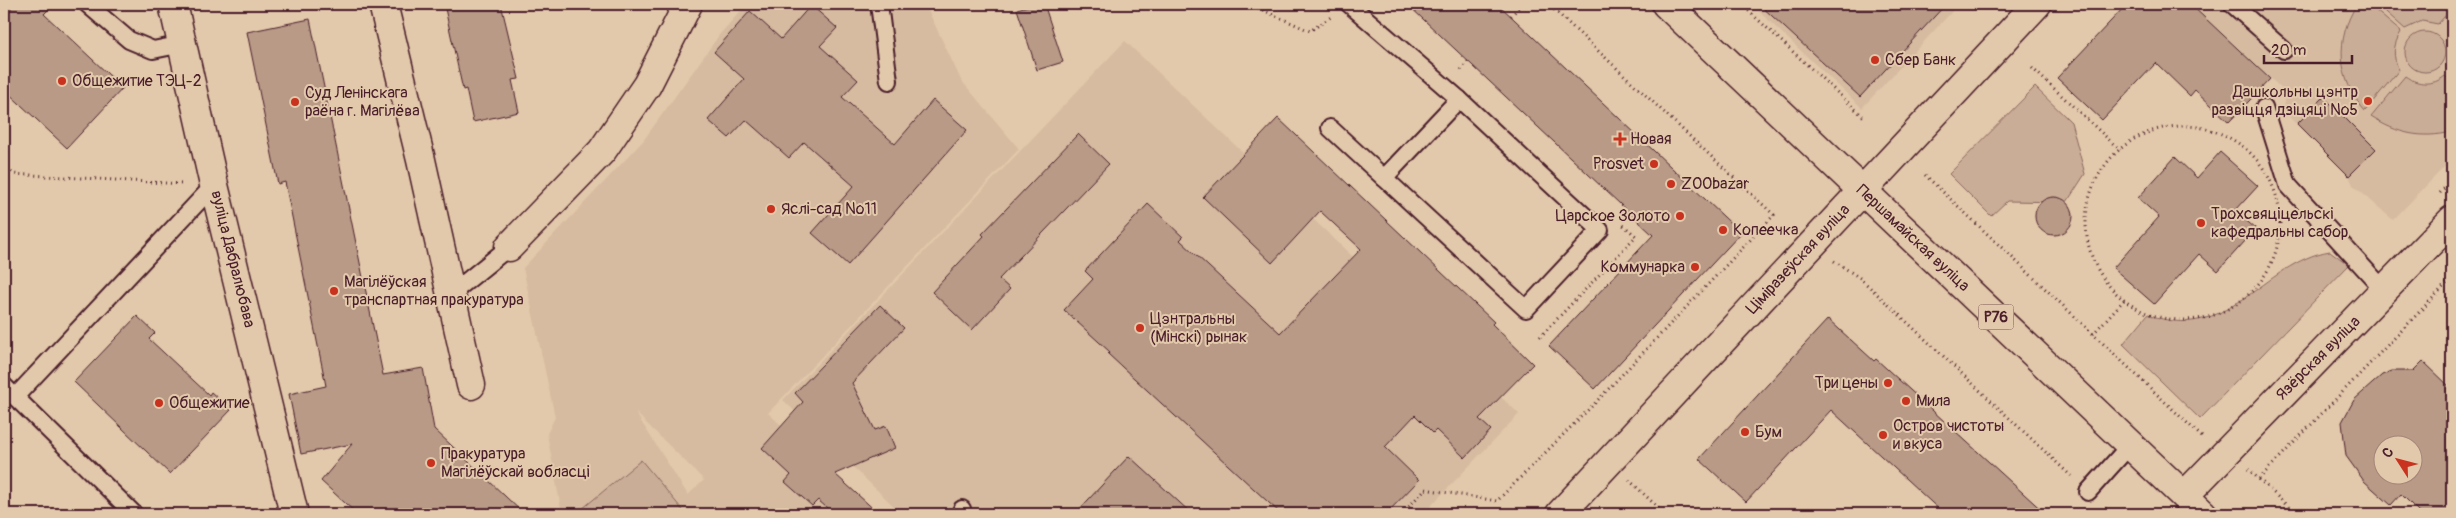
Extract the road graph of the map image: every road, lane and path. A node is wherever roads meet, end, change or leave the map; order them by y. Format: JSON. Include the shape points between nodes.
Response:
{"nodes":[{"id":1,"x":87,"y":4,"type":"edge"},
{"id":2,"x":173,"y":4,"type":"edge"},
{"id":3,"x":382,"y":4,"type":"edge"},
{"id":4,"x":688,"y":4,"type":"edge"},
{"id":5,"x":879,"y":4,"type":"edge"},
{"id":6,"x":1249,"y":4,"type":"edge"},
{"id":7,"x":1350,"y":4,"type":"edge"},
{"id":8,"x":1522,"y":4,"type":"edge"},
{"id":9,"x":1548,"y":4,"type":"edge"},
{"id":10,"x":1666,"y":4,"type":"edge"},
{"id":11,"x":1741,"y":4,"type":"edge"},
{"id":12,"x":2037,"y":4,"type":"edge"},
{"id":13,"x":2232,"y":4,"type":"edge"},
{"id":14,"x":1511,"y":16,"type":"dead end"},
{"id":15,"x":183,"y":44,"type":"junction"},
{"id":16,"x":2284,"y":50,"type":"dead end"},
{"id":17,"x":1470,"y":60,"type":"dead end"},
{"id":18,"x":2032,"y":68,"type":"dead end"},
{"id":19,"x":1459,"y":72,"type":"dead end"},
{"id":20,"x":889,"y":82,"type":"dead end"},
{"id":21,"x":1459,"y":99,"type":"junction"},
{"id":22,"x":2264,"y":108,"type":"dead end"},
{"id":23,"x":1866,"y":119,"type":"dead end"},
{"id":24,"x":1330,"y":128,"type":"dead end"},
{"id":25,"x":2120,"y":150,"type":"junction"},
{"id":26,"x":4,"y":165,"type":"edge"},
{"id":27,"x":1925,"y":175,"type":"dead end"},
{"id":28,"x":1384,"y":178,"type":"junction"},
{"id":29,"x":214,"y":185,"type":"junction"},
{"id":30,"x":1862,"y":189,"type":"junction"},
{"id":31,"x":2452,"y":220,"type":"edge"},
{"id":32,"x":509,"y":247,"type":"joint"},
{"id":33,"x":1833,"y":261,"type":"dead end"},
{"id":34,"x":2452,"y":278,"type":"edge"},
{"id":35,"x":2384,"y":292,"type":"junction"},
{"id":36,"x":451,"y":294,"type":"junction"},
{"id":37,"x":2124,"y":300,"type":"junction"},
{"id":38,"x":2093,"y":334,"type":"junction"},
{"id":39,"x":471,"y":385,"type":"dead end"},
{"id":40,"x":9,"y":392,"type":"edge"},
{"id":41,"x":2130,"y":445,"type":"junction"},
{"id":42,"x":2225,"y":452,"type":"junction"},
{"id":43,"x":2259,"y":479,"type":"junction"},
{"id":44,"x":1629,"y":480,"type":"dead end"},
{"id":45,"x":2088,"y":492,"type":"junction"},
{"id":46,"x":2194,"y":505,"type":"edge"},
{"id":47,"x":134,"y":514,"type":"edge"},
{"id":48,"x":294,"y":514,"type":"edge"},
{"id":49,"x":1402,"y":514,"type":"edge"},
{"id":50,"x":1560,"y":514,"type":"edge"},
{"id":51,"x":1665,"y":514,"type":"edge"},
{"id":52,"x":2112,"y":514,"type":"edge"},
{"id":53,"x":2296,"y":514,"type":"edge"}],
"edges":[{"from":1,"to":15,"type":"lane","via":[[129,40],[153,50]]},
{"from":2,"to":15,"type":"street","name":"вуліца Дабралюбава"},
{"from":3,"to":36,"type":"street"},
{"from":4,"to":32,"type":"street","via":[[647,85],[602,150]]},
{"from":5,"to":20,"type":"lane"},
{"from":6,"to":7,"type":"path","via":[[1310,31]]},
{"from":7,"to":21,"type":"lane"},
{"from":8,"to":14,"type":"path"},
{"from":9,"to":49,"type":"path","via":[[1774,215],[1497,501],[1425,490]]},
{"from":10,"to":30,"type":"street","name":"Першамайская вуліца","number":"Р76"},
{"from":11,"to":23,"type":"path"},
{"from":12,"to":30,"type":"street","name":"Ціміразеўская вуліца"},
{"from":13,"to":16,"type":"lane"},
{"from":15,"to":29,"type":"street","name":"вуліца Дабралюбава"},
{"from":17,"to":19,"type":"path"},
{"from":18,"to":25,"type":"path"},
{"from":21,"to":28,"type":"lane"},
{"from":21,"to":28,"type":"lane","via":[[1600,230],[1526,309]]},
{"from":22,"to":35,"type":"lane","via":[[2288,185]]},
{"from":24,"to":28,"type":"lane"},
{"from":25,"to":37,"type":"path","via":[[2110,158],[2092,186],[2085,219],[2090,253],[2105,282]]},
{"from":25,"to":37,"type":"path","via":[[2134,138],[2164,127],[2195,126],[2224,134],[2250,152],[2270,176],[2280,205],[2280,236],[2271,266],[2254,292],[2226,311],[2194,321],[2160,319],[2130,306]]},
{"from":26,"to":29,"type":"path","via":[[14,174]]},
{"from":27,"to":38,"type":"path"},
{"from":29,"to":40,"type":"lane"},
{"from":29,"to":48,"type":"street","name":"вуліца Дабралюбава"},
{"from":30,"to":41,"type":"street","name":"Першамайская вуліца","number":"Р76"},
{"from":30,"to":50,"type":"street","name":"Ціміразеўская вуліца"},
{"from":31,"to":35,"type":"street","name":"Язёрская вуліца"},
{"from":32,"to":36,"type":"lane"},
{"from":33,"to":45,"type":"path","via":[[1860,278]]},
{"from":34,"to":43,"type":"path"},
{"from":35,"to":42,"type":"street","name":"Язёрская вуліца"},
{"from":36,"to":39,"type":"street"},
{"from":37,"to":38,"type":"path"},
{"from":38,"to":42,"type":"path","via":[[2204,439]]},
{"from":40,"to":47,"type":"lane"},
{"from":41,"to":45,"type":"lane"},
{"from":41,"to":46,"type":"street","name":"Першамайская вуліца","number":"Р76"},
{"from":42,"to":43,"type":"path"},
{"from":42,"to":46,"type":"street","name":"Язёрская вуліца"},
{"from":43,"to":53,"type":"path"},
{"from":44,"to":51,"type":"path"},
{"from":45,"to":52,"type":"path"}]}
